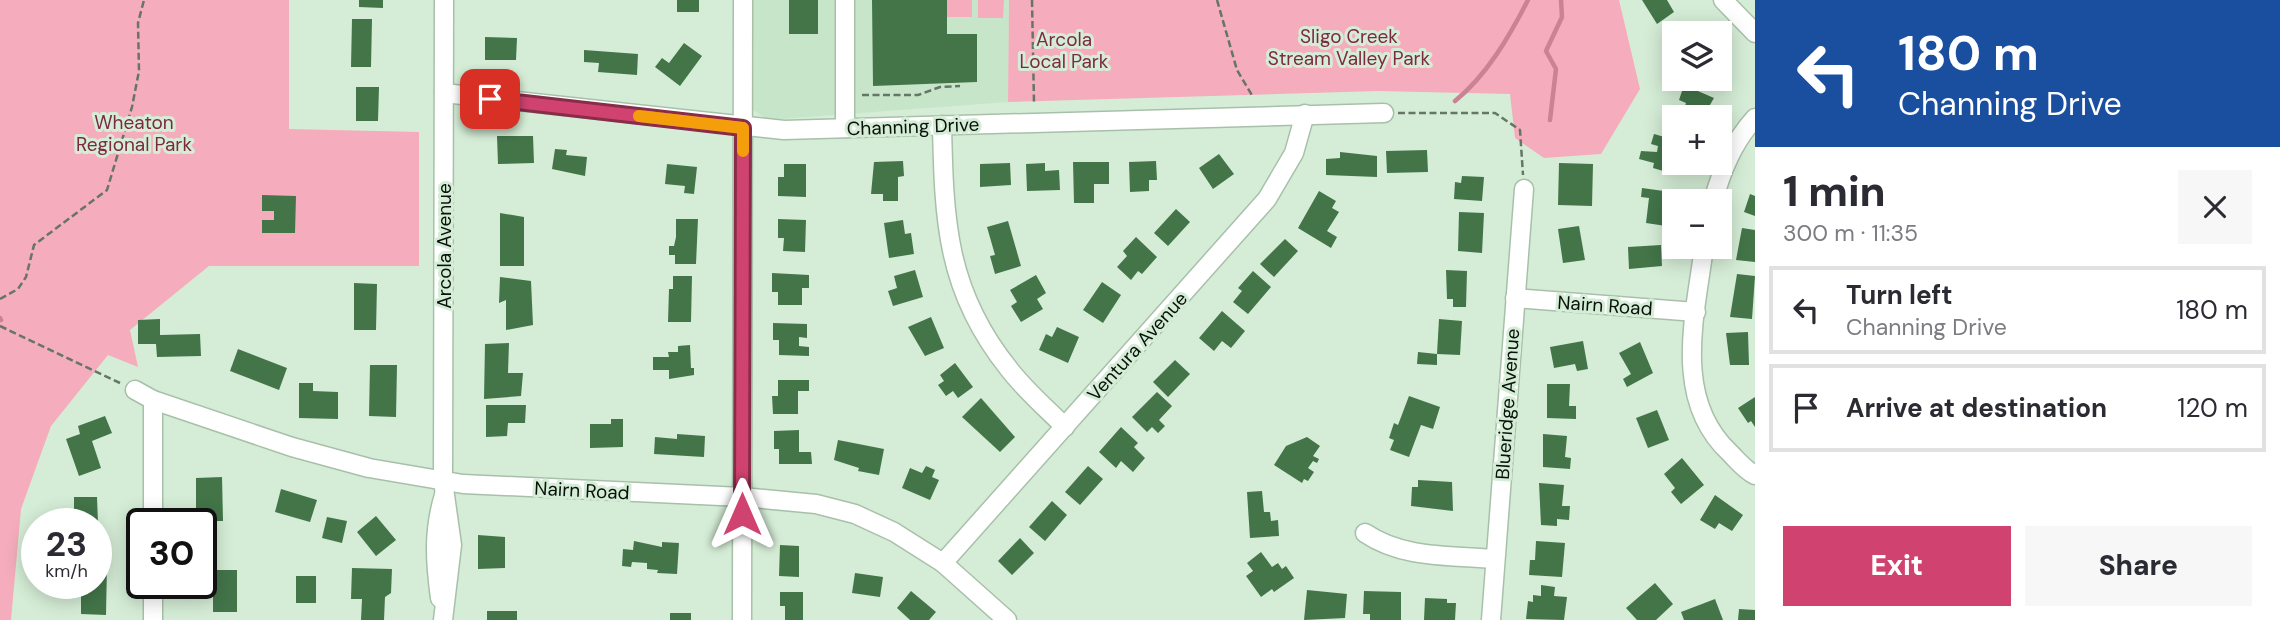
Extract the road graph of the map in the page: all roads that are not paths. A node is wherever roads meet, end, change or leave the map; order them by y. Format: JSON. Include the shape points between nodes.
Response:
{"nodes":[{"id":1,"x":444,"y":0,"type":"edge"},
{"id":2,"x":743,"y":0,"type":"edge"},
{"id":3,"x":845,"y":0,"type":"edge"},
{"id":4,"x":1723,"y":0,"type":"edge"},
{"id":5,"x":1755,"y":33,"type":"edge"},
{"id":6,"x":444,"y":93,"type":"junction"},
{"id":7,"x":1384,"y":113,"type":"road end"},
{"id":8,"x":1305,"y":114,"type":"junction"},
{"id":9,"x":1755,"y":118,"type":"edge"},
{"id":10,"x":942,"y":125,"type":"junction"},
{"id":11,"x":743,"y":128,"type":"junction"},
{"id":12,"x":845,"y":128,"type":"junction"},
{"id":13,"x":1524,"y":189,"type":"road end"},
{"id":14,"x":1716,"y":189,"type":"edge"},
{"id":15,"x":1703,"y":259,"type":"edge"},
{"id":16,"x":1515,"y":298,"type":"junction"},
{"id":17,"x":1696,"y":312,"type":"junction"},
{"id":18,"x":135,"y":390,"type":"road end"},
{"id":19,"x":153,"y":400,"type":"junction"},
{"id":20,"x":1065,"y":427,"type":"junction"},
{"id":21,"x":1755,"y":474,"type":"edge"},
{"id":22,"x":444,"y":486,"type":"junction"},
{"id":23,"x":742,"y":497,"type":"junction"},
{"id":24,"x":153,"y":508,"type":"edge"},
{"id":25,"x":1365,"y":533,"type":"dead end"},
{"id":26,"x":1495,"y":559,"type":"junction"},
{"id":27,"x":943,"y":564,"type":"junction"},
{"id":28,"x":153,"y":599,"type":"edge"},
{"id":29,"x":153,"y":620,"type":"edge"},
{"id":30,"x":443,"y":620,"type":"edge"},
{"id":31,"x":742,"y":620,"type":"edge"},
{"id":32,"x":1007,"y":620,"type":"edge"},
{"id":33,"x":1491,"y":620,"type":"edge"}],
"edges":[{"from":1,"to":6,"type":"street","name":"Arcola Avenue"},
{"from":2,"to":11,"type":"street"},
{"from":3,"to":12,"type":"street"},
{"from":4,"to":5,"type":"street"},
{"from":6,"to":11,"type":"street","name":"Channing Drive"},
{"from":6,"to":22,"type":"street","name":"Arcola Avenue"},
{"from":7,"to":8,"type":"street","name":"Channing Drive"},
{"from":8,"to":10,"type":"street","name":"Channing Drive"},
{"from":8,"to":20,"type":"street","name":"Ventura Avenue","via":[[1294,153],[1267,200]]},
{"from":9,"to":14,"type":"street","via":[[1722,168]]},
{"from":10,"to":12,"type":"street","name":"Channing Drive"},
{"from":10,"to":20,"type":"street","via":[[944,213],[962,292],[1009,369]]},
{"from":11,"to":12,"type":"street","name":"Channing Drive"},
{"from":11,"to":23,"type":"street"},
{"from":13,"to":16,"type":"street","name":"Blueridge Avenue"},
{"from":15,"to":17,"type":"street"},
{"from":16,"to":17,"type":"street","name":"Nairn Road"},
{"from":16,"to":26,"type":"street","name":"Blueridge Avenue"},
{"from":17,"to":21,"type":"street","via":[[1690,362],[1696,402],[1716,440]]},
{"from":18,"to":19,"type":"street","name":"Nairn Road"},
{"from":19,"to":22,"type":"street","name":"Nairn Road","via":[[292,447]]},
{"from":19,"to":24,"type":"street"},
{"from":20,"to":27,"type":"street","name":"Ventura Avenue"},
{"from":22,"to":23,"type":"street","name":"Nairn Road"},
{"from":22,"to":30,"type":"street","name":"Arcola Avenue","via":[[434,545]]},
{"from":23,"to":27,"type":"street","name":"Nairn Road","via":[[816,504],[855,514],[894,532]]},
{"from":23,"to":31,"type":"street"},
{"from":25,"to":26,"type":"street","via":[[1383,545],[1410,553]]},
{"from":26,"to":33,"type":"street","name":"Blueridge Avenue"},
{"from":27,"to":32,"type":"street","name":"Nairn Road"},
{"from":28,"to":29,"type":"street"}]}
